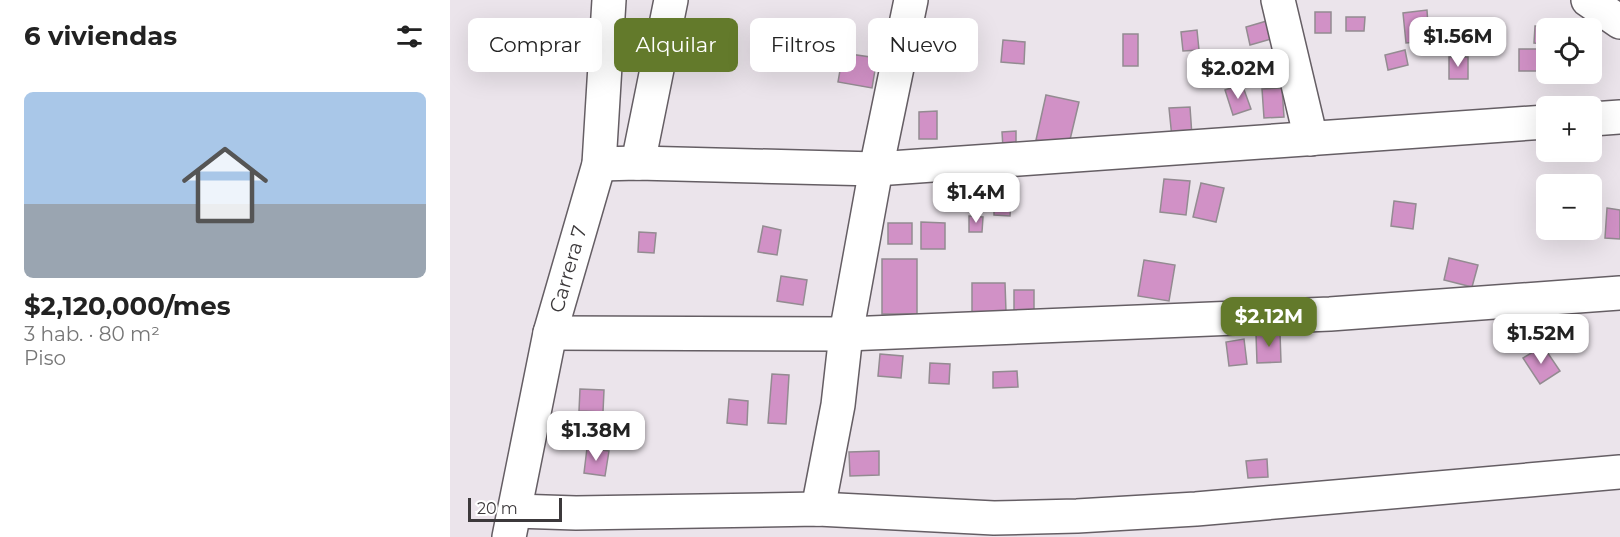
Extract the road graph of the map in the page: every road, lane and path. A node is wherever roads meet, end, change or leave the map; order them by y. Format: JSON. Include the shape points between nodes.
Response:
{"nodes":[{"id":1,"x":609,"y":0,"type":"edge"},
{"id":2,"x":671,"y":0,"type":"edge"},
{"id":3,"x":911,"y":0,"type":"edge"},
{"id":4,"x":1278,"y":0,"type":"edge"},
{"id":5,"x":1588,"y":0,"type":"edge"},
{"id":6,"x":1620,"y":22,"type":"edge"},
{"id":7,"x":1620,"y":117,"type":"edge"},
{"id":8,"x":1602,"y":118,"type":"edge"},
{"id":9,"x":1536,"y":123,"type":"edge"},
{"id":10,"x":1311,"y":139,"type":"junction"},
{"id":11,"x":638,"y":163,"type":"junction"},
{"id":12,"x":599,"y":164,"type":"junction"},
{"id":13,"x":876,"y":169,"type":"junction"},
{"id":14,"x":1620,"y":293,"type":"edge"},
{"id":15,"x":550,"y":333,"type":"junction"},
{"id":16,"x":846,"y":334,"type":"junction"},
{"id":17,"x":1620,"y":472,"type":"edge"},
{"id":18,"x":818,"y":509,"type":"junction"},
{"id":19,"x":512,"y":524,"type":"edge"}],
"edges":[{"from":1,"to":12,"type":"street","name":"Carrera 7"},
{"from":2,"to":11,"type":"street"},
{"from":3,"to":13,"type":"street"},
{"from":4,"to":10,"type":"street"},
{"from":5,"to":6,"type":"street"},
{"from":7,"to":8,"type":"street"},
{"from":9,"to":10,"type":"street"},
{"from":10,"to":13,"type":"street"},
{"from":11,"to":12,"type":"street"},
{"from":11,"to":13,"type":"street"},
{"from":12,"to":15,"type":"street","name":"Carrera 7"},
{"from":13,"to":16,"type":"street"},
{"from":14,"to":16,"type":"street","via":[[1330,314]]},
{"from":15,"to":16,"type":"street"},
{"from":15,"to":19,"type":"street","name":"Carrera 7"},
{"from":16,"to":18,"type":"street","via":[[838,405]]},
{"from":17,"to":18,"type":"street","via":[[1077,516],[994,518]]},
{"from":18,"to":19,"type":"street","via":[[576,513]]}]}
